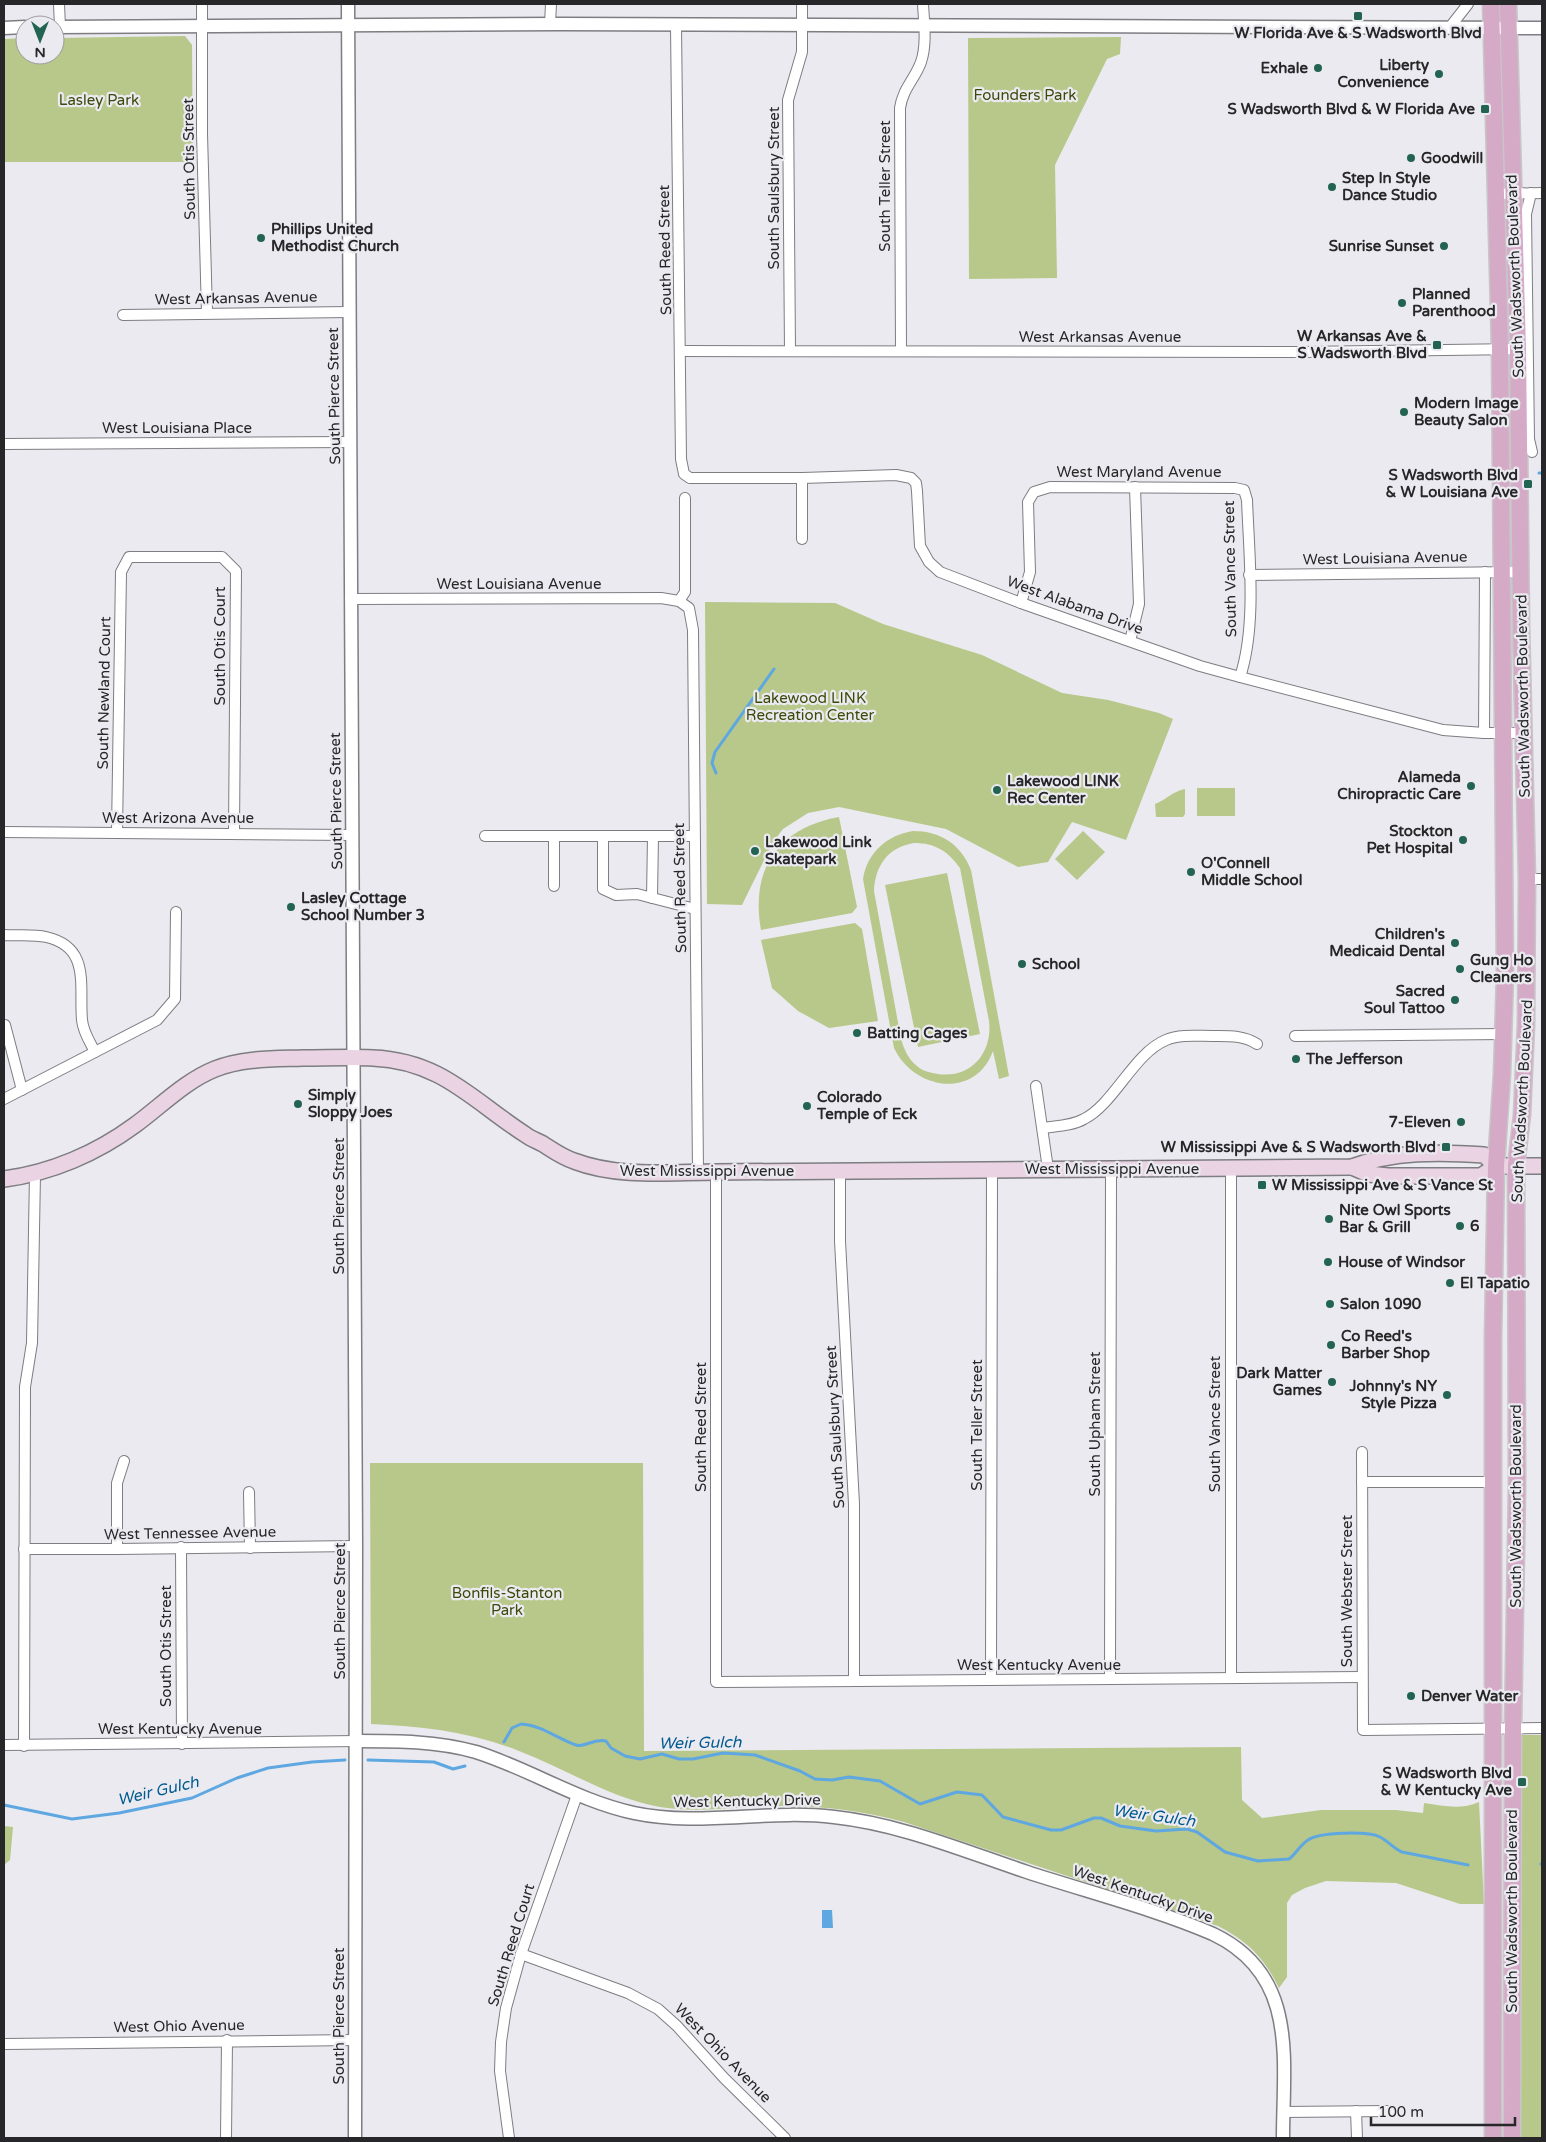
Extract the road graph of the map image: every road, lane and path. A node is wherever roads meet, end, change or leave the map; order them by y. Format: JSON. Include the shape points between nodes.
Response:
{"nodes":[{"id":1,"x":202,"y":4,"type":"edge"},
{"id":2,"x":348,"y":4,"type":"edge"},
{"id":3,"x":551,"y":4,"type":"edge"},
{"id":4,"x":802,"y":4,"type":"edge"},
{"id":5,"x":923,"y":4,"type":"edge"},
{"id":6,"x":1491,"y":4,"type":"edge"},
{"id":7,"x":1508,"y":4,"type":"edge"},
{"id":8,"x":1467,"y":7,"type":"edge"},
{"id":9,"x":550,"y":24,"type":"junction"},
{"id":10,"x":348,"y":25,"type":"junction"},
{"id":11,"x":202,"y":26,"type":"junction"},
{"id":12,"x":676,"y":26,"type":"junction"},
{"id":13,"x":804,"y":26,"type":"junction"},
{"id":14,"x":65,"y":27,"type":"edge"},
{"id":15,"x":923,"y":27,"type":"junction"},
{"id":16,"x":1450,"y":27,"type":"junction"},
{"id":17,"x":1491,"y":28,"type":"junction"},
{"id":18,"x":1508,"y":28,"type":"junction"},
{"id":19,"x":1542,"y":28,"type":"edge"},
{"id":20,"x":1531,"y":193,"type":"junction"},
{"id":21,"x":1542,"y":193,"type":"edge"},
{"id":22,"x":1495,"y":194,"type":"junction"},
{"id":23,"x":1513,"y":194,"type":"junction"},
{"id":24,"x":349,"y":312,"type":"junction"},
{"id":25,"x":207,"y":313,"type":"junction"},
{"id":26,"x":123,"y":314,"type":"dead end"},
{"id":27,"x":1500,"y":349,"type":"junction"},
{"id":28,"x":1518,"y":349,"type":"junction"},
{"id":29,"x":681,"y":351,"type":"junction"},
{"id":30,"x":790,"y":351,"type":"junction"},
{"id":31,"x":901,"y":351,"type":"junction"},
{"id":32,"x":351,"y":442,"type":"junction"},
{"id":33,"x":4,"y":444,"type":"edge"},
{"id":34,"x":1501,"y":452,"type":"junction"},
{"id":35,"x":1531,"y":452,"type":"edge"},
{"id":36,"x":684,"y":474,"type":"joint"},
{"id":37,"x":802,"y":478,"type":"junction"},
{"id":38,"x":1135,"y":487,"type":"junction"},
{"id":39,"x":1244,"y":490,"type":"joint"},
{"id":40,"x":685,"y":498,"type":"dead end"},
{"id":41,"x":802,"y":539,"type":"dead end"},
{"id":42,"x":129,"y":557,"type":"joint"},
{"id":43,"x":1493,"y":572,"type":"junction"},
{"id":44,"x":1521,"y":572,"type":"junction"},
{"id":45,"x":1249,"y":575,"type":"junction"},
{"id":46,"x":350,"y":599,"type":"junction"},
{"id":47,"x":683,"y":603,"type":"junction"},
{"id":48,"x":1020,"y":603,"type":"junction"},
{"id":49,"x":1130,"y":641,"type":"junction"},
{"id":50,"x":1240,"y":677,"type":"junction"},
{"id":51,"x":1484,"y":733,"type":"junction"},
{"id":52,"x":1503,"y":733,"type":"junction"},
{"id":53,"x":1523,"y":733,"type":"junction"},
{"id":54,"x":1504,"y":815,"type":"junction"},
{"id":55,"x":4,"y":832,"type":"edge"},
{"id":56,"x":117,"y":832,"type":"junction"},
{"id":57,"x":234,"y":833,"type":"junction"},
{"id":58,"x":352,"y":835,"type":"junction"},
{"id":59,"x":485,"y":836,"type":"dead end"},
{"id":60,"x":554,"y":836,"type":"junction"},
{"id":61,"x":603,"y":836,"type":"junction"},
{"id":62,"x":652,"y":836,"type":"junction"},
{"id":63,"x":694,"y":836,"type":"junction"},
{"id":64,"x":1535,"y":879,"type":"edge"},
{"id":65,"x":554,"y":886,"type":"dead end"},
{"id":66,"x":652,"y":898,"type":"junction"},
{"id":67,"x":695,"y":909,"type":"junction"},
{"id":68,"x":176,"y":912,"type":"dead end"},
{"id":69,"x":4,"y":935,"type":"edge"},
{"id":70,"x":5,"y":1025,"type":"dead end"},
{"id":71,"x":1504,"y":1034,"type":"junction"},
{"id":72,"x":1295,"y":1036,"type":"dead end"},
{"id":73,"x":1257,"y":1044,"type":"dead end"},
{"id":74,"x":95,"y":1052,"type":"junction"},
{"id":75,"x":354,"y":1057,"type":"junction"},
{"id":76,"x":1036,"y":1086,"type":"dead end"},
{"id":77,"x":22,"y":1090,"type":"junction"},
{"id":78,"x":4,"y":1099,"type":"edge"},
{"id":79,"x":1043,"y":1128,"type":"junction"},
{"id":80,"x":1496,"y":1166,"type":"junction"},
{"id":81,"x":1516,"y":1166,"type":"junction"},
{"id":82,"x":1542,"y":1166,"type":"edge"},
{"id":83,"x":1352,"y":1168,"type":"junction"},
{"id":84,"x":1048,"y":1169,"type":"junction"},
{"id":85,"x":1231,"y":1169,"type":"junction"},
{"id":86,"x":992,"y":1170,"type":"junction"},
{"id":87,"x":1111,"y":1170,"type":"junction"},
{"id":88,"x":840,"y":1171,"type":"junction"},
{"id":89,"x":698,"y":1172,"type":"junction"},
{"id":90,"x":716,"y":1172,"type":"junction"},
{"id":91,"x":35,"y":1174,"type":"junction"},
{"id":92,"x":4,"y":1179,"type":"edge"},
{"id":93,"x":1493,"y":1339,"type":"junction"},
{"id":94,"x":1516,"y":1429,"type":"junction"},
{"id":95,"x":1362,"y":1452,"type":"dead end"},
{"id":96,"x":124,"y":1461,"type":"dead end"},
{"id":97,"x":1362,"y":1482,"type":"junction"},
{"id":98,"x":1494,"y":1482,"type":"junction"},
{"id":99,"x":249,"y":1492,"type":"dead end"},
{"id":100,"x":356,"y":1546,"type":"junction"},
{"id":101,"x":181,"y":1547,"type":"junction"},
{"id":102,"x":250,"y":1548,"type":"junction"},
{"id":103,"x":24,"y":1549,"type":"junction"},
{"id":104,"x":117,"y":1549,"type":"junction"},
{"id":105,"x":1362,"y":1677,"type":"junction"},
{"id":106,"x":1231,"y":1678,"type":"junction"},
{"id":107,"x":1110,"y":1679,"type":"junction"},
{"id":108,"x":991,"y":1680,"type":"junction"},
{"id":109,"x":854,"y":1681,"type":"junction"},
{"id":110,"x":716,"y":1682,"type":"joint"},
{"id":111,"x":1513,"y":1728,"type":"junction"},
{"id":112,"x":1542,"y":1728,"type":"edge"},
{"id":113,"x":1495,"y":1729,"type":"junction"},
{"id":114,"x":357,"y":1742,"type":"junction"},
{"id":115,"x":182,"y":1744,"type":"junction"},
{"id":116,"x":4,"y":1745,"type":"edge"},
{"id":117,"x":24,"y":1746,"type":"junction"},
{"id":118,"x":577,"y":1795,"type":"junction"},
{"id":119,"x":521,"y":1954,"type":"junction"},
{"id":120,"x":227,"y":2040,"type":"junction"},
{"id":121,"x":355,"y":2040,"type":"junction"},
{"id":122,"x":4,"y":2044,"type":"edge"},
{"id":123,"x":1356,"y":2111,"type":"junction"},
{"id":124,"x":1390,"y":2111,"type":"dead end"},
{"id":125,"x":1283,"y":2112,"type":"junction"},
{"id":126,"x":226,"y":2138,"type":"edge"},
{"id":127,"x":355,"y":2138,"type":"edge"},
{"id":128,"x":509,"y":2138,"type":"edge"},
{"id":129,"x":785,"y":2138,"type":"edge"},
{"id":130,"x":1283,"y":2138,"type":"edge"},
{"id":131,"x":1357,"y":2138,"type":"edge"},
{"id":132,"x":1493,"y":2138,"type":"edge"},
{"id":133,"x":1512,"y":2138,"type":"edge"}],
"edges":[{"from":1,"to":11,"type":"street","name":"South Otis Street"},
{"from":2,"to":10,"type":"street","name":"South Pierce Street"},
{"from":3,"to":9,"type":"street"},
{"from":4,"to":13,"type":"street","name":"South Saulsbury Street"},
{"from":5,"to":15,"type":"street"},
{"from":6,"to":17,"type":"main road","name":"South Wadsworth Boulevard"},
{"from":7,"to":18,"type":"main road","name":"South Wadsworth Boulevard"},
{"from":8,"to":16,"type":"street"},
{"from":9,"to":10,"type":"street"},
{"from":9,"to":12,"type":"street"},
{"from":10,"to":11,"type":"street"},
{"from":10,"to":24,"type":"street","name":"South Pierce Street"},
{"from":11,"to":14,"type":"street"},
{"from":11,"to":25,"type":"street","name":"South Otis Street"},
{"from":12,"to":13,"type":"street"},
{"from":12,"to":29,"type":"street","name":"South Reed Street"},
{"from":13,"to":15,"type":"street"},
{"from":13,"to":30,"type":"street","name":"South Saulsbury Street","via":[[802,52],[788,100]]},
{"from":15,"to":16,"type":"street"},
{"from":15,"to":31,"type":"street","name":"South Teller Street","via":[[921,62],[902,94],[900,108]]},
{"from":16,"to":17,"type":"street"},
{"from":17,"to":18,"type":"street"},
{"from":17,"to":22,"type":"main road","name":"South Wadsworth Boulevard"},
{"from":18,"to":19,"type":"street"},
{"from":18,"to":23,"type":"main road","name":"South Wadsworth Boulevard"},
{"from":20,"to":21,"type":"street"},
{"from":20,"to":23,"type":"street"},
{"from":20,"to":35,"type":"street","name":"South Wadsworth Boulevard","via":[[1526,214]]},
{"from":22,"to":23,"type":"street"},
{"from":22,"to":27,"type":"main road","name":"South Wadsworth Boulevard"},
{"from":23,"to":28,"type":"main road","name":"South Wadsworth Boulevard"},
{"from":24,"to":25,"type":"street","name":"West Arkansas Avenue"},
{"from":24,"to":32,"type":"street","name":"South Pierce Street"},
{"from":25,"to":26,"type":"street","name":"West Arkansas Avenue"},
{"from":27,"to":28,"type":"street","name":"West Arkansas Avenue"},
{"from":27,"to":31,"type":"street","name":"West Arkansas Avenue"},
{"from":27,"to":34,"type":"main road","name":"South Wadsworth Boulevard"},
{"from":28,"to":35,"type":"main road","name":"South Wadsworth Boulevard"},
{"from":29,"to":30,"type":"street","name":"West Arkansas Avenue"},
{"from":29,"to":36,"type":"street","name":"South Reed Street","via":[[681,459]]},
{"from":30,"to":31,"type":"street","name":"West Arkansas Avenue"},
{"from":32,"to":33,"type":"street","name":"West Louisiana Place"},
{"from":32,"to":46,"type":"street","name":"South Pierce Street"},
{"from":34,"to":35,"type":"street"},
{"from":34,"to":43,"type":"main road","name":"South Wadsworth Boulevard"},
{"from":35,"to":44,"type":"main road","name":"South Wadsworth Boulevard"},
{"from":36,"to":37,"type":"street","name":"West Alabama Drive","via":[[690,478]]},
{"from":37,"to":41,"type":"street"},
{"from":37,"to":48,"type":"street","name":"West Alabama Drive","via":[[896,475],[911,478],[916,483],[920,546],[929,562],[940,572]]},
{"from":38,"to":39,"type":"street","name":"West Maryland Avenue"},
{"from":38,"to":48,"type":"street","name":"West Maryland Avenue","via":[[1050,487],[1034,492],[1028,502],[1030,572]]},
{"from":38,"to":49,"type":"street","via":[[1139,604]]},
{"from":39,"to":45,"type":"street","name":"South Vance Street"},
{"from":40,"to":47,"type":"street","name":"South Reed Street"},
{"from":42,"to":56,"type":"street","name":"South Newland Court","via":[[120,572]]},
{"from":42,"to":57,"type":"street","name":"South Otis Court","via":[[222,557],[236,571]]},
{"from":43,"to":44,"type":"street","name":"West Louisiana Avenue"},
{"from":43,"to":45,"type":"street","name":"West Louisiana Avenue"},
{"from":43,"to":51,"type":"street","name":"South Wadsworth Boulevard"},
{"from":43,"to":52,"type":"main road","name":"South Wadsworth Boulevard"},
{"from":44,"to":53,"type":"main road","name":"South Wadsworth Boulevard"},
{"from":45,"to":50,"type":"street","name":"South Vance Street","via":[[1247,656]]},
{"from":46,"to":47,"type":"street","name":"West Louisiana Avenue","via":[[661,598]]},
{"from":46,"to":58,"type":"street","name":"South Pierce Street"},
{"from":47,"to":63,"type":"street","name":"South Reed Street","via":[[691,612],[693,630]]},
{"from":48,"to":49,"type":"street","name":"West Alabama Drive"},
{"from":49,"to":50,"type":"street","name":"West Alabama Drive"},
{"from":50,"to":51,"type":"street","name":"West Alabama Drive","via":[[1431,727]]},
{"from":51,"to":52,"type":"street","name":"West Alabama Drive"},
{"from":52,"to":53,"type":"street","name":"West Alabama Drive"},
{"from":52,"to":54,"type":"main road","name":"South Wadsworth Boulevard"},
{"from":53,"to":64,"type":"main road","name":"South Wadsworth Boulevard"},
{"from":54,"to":64,"type":"main road","via":[[1512,833],[1516,875],[1520,879]]},
{"from":54,"to":71,"type":"main road","name":"South Wadsworth Boulevard"},
{"from":55,"to":56,"type":"street","name":"West Arizona Avenue"},
{"from":56,"to":57,"type":"street","name":"West Arizona Avenue"},
{"from":57,"to":58,"type":"street","name":"West Arizona Avenue"},
{"from":58,"to":75,"type":"street","name":"South Pierce Street"},
{"from":59,"to":60,"type":"street"},
{"from":60,"to":61,"type":"street"},
{"from":60,"to":65,"type":"street"},
{"from":61,"to":62,"type":"street"},
{"from":61,"to":66,"type":"street","via":[[602,889],[616,895],[637,894]]},
{"from":62,"to":63,"type":"street"},
{"from":62,"to":66,"type":"street"},
{"from":63,"to":67,"type":"street","name":"South Reed Street"},
{"from":64,"to":81,"type":"main road","name":"South Wadsworth Boulevard","via":[[1522,1115]]},
{"from":66,"to":67,"type":"street"},
{"from":67,"to":89,"type":"street","name":"South Reed Street"},
{"from":68,"to":74,"type":"street","via":[[175,999],[157,1020]]},
{"from":69,"to":74,"type":"street","via":[[45,936],[68,947],[80,967],[82,1022]]},
{"from":70,"to":77,"type":"street"},
{"from":71,"to":72,"type":"street"},
{"from":71,"to":80,"type":"main road","name":"South Wadsworth Boulevard"},
{"from":73,"to":79,"type":"street","via":[[1249,1039],[1229,1036],[1168,1039],[1149,1051],[1088,1117],[1067,1125]]},
{"from":74,"to":77,"type":"street"},
{"from":75,"to":89,"type":"main road","name":"West Mississippi Avenue","via":[[400,1061],[442,1076],[527,1136],[573,1161],[620,1171]]},
{"from":75,"to":91,"type":"main road","name":"West Mississippi Avenue","via":[[255,1060],[227,1065],[192,1082],[111,1142]]},
{"from":75,"to":100,"type":"street","name":"South Pierce Street"},
{"from":76,"to":79,"type":"street"},
{"from":77,"to":78,"type":"street"},
{"from":79,"to":84,"type":"street"},
{"from":80,"to":81,"type":"main road","name":"West Mississippi Avenue"},
{"from":80,"to":83,"type":"main road","name":"West Mississippi Avenue","via":[[1481,1176],[1388,1176]]},
{"from":80,"to":83,"type":"main road","name":"West Mississippi Avenue","via":[[1484,1155],[1433,1154],[1384,1158]]},
{"from":80,"to":93,"type":"main road","name":"South Wadsworth Boulevard"},
{"from":81,"to":82,"type":"main road","name":"West Mississippi Avenue"},
{"from":81,"to":94,"type":"main road","name":"South Wadsworth Boulevard"},
{"from":83,"to":85,"type":"main road","name":"West Mississippi Avenue"},
{"from":84,"to":86,"type":"main road","name":"West Mississippi Avenue"},
{"from":84,"to":87,"type":"main road","name":"West Mississippi Avenue"},
{"from":85,"to":87,"type":"main road","name":"West Mississippi Avenue"},
{"from":85,"to":106,"type":"street","name":"South Vance Street"},
{"from":86,"to":88,"type":"main road","name":"West Mississippi Avenue"},
{"from":86,"to":108,"type":"street","name":"South Teller Street"},
{"from":87,"to":107,"type":"street","name":"South Upham Street"},
{"from":88,"to":90,"type":"main road","name":"West Mississippi Avenue"},
{"from":88,"to":109,"type":"street","name":"South Saulsbury Street","via":[[854,1504]]},
{"from":89,"to":90,"type":"main road","name":"West Mississippi Avenue"},
{"from":90,"to":110,"type":"street","name":"South Reed Street"},
{"from":91,"to":92,"type":"main road","name":"West Mississippi Avenue"},
{"from":91,"to":103,"type":"street","via":[[32,1342],[25,1387]]},
{"from":93,"to":94,"type":"main road","via":[[1502,1342]]},
{"from":93,"to":98,"type":"main road","name":"South Wadsworth Boulevard"},
{"from":94,"to":111,"type":"main road","name":"South Wadsworth Boulevard"},
{"from":95,"to":97,"type":"street","name":"South Webster Street"},
{"from":96,"to":104,"type":"street","via":[[117,1483]]},
{"from":97,"to":98,"type":"street"},
{"from":97,"to":105,"type":"street","name":"South Webster Street"},
{"from":98,"to":113,"type":"main road","name":"South Wadsworth Boulevard"},
{"from":99,"to":102,"type":"street"},
{"from":100,"to":102,"type":"street","name":"West Tennessee Avenue"},
{"from":100,"to":114,"type":"street","name":"South Pierce Street"},
{"from":101,"to":102,"type":"street","name":"West Tennessee Avenue"},
{"from":101,"to":104,"type":"street","name":"West Tennessee Avenue"},
{"from":101,"to":115,"type":"street","name":"South Otis Street"},
{"from":103,"to":104,"type":"street","name":"West Tennessee Avenue"},
{"from":103,"to":117,"type":"street"},
{"from":105,"to":106,"type":"street","name":"West Kentucky Avenue"},
{"from":105,"to":113,"type":"street","name":"South Webster Street","via":[[1362,1730]]},
{"from":106,"to":107,"type":"street","name":"West Kentucky Avenue"},
{"from":107,"to":108,"type":"street","name":"West Kentucky Avenue"},
{"from":108,"to":109,"type":"street","name":"West Kentucky Avenue"},
{"from":109,"to":110,"type":"street","name":"West Kentucky Avenue"},
{"from":111,"to":112,"type":"street"},
{"from":111,"to":113,"type":"street"},
{"from":111,"to":133,"type":"main road","name":"South Wadsworth Boulevard"},
{"from":113,"to":132,"type":"main road","name":"South Wadsworth Boulevard"},
{"from":114,"to":115,"type":"street","name":"West Kentucky Avenue"},
{"from":114,"to":118,"type":"street","name":"West Kentucky Drive","via":[[416,1742],[467,1750]]},
{"from":114,"to":121,"type":"street","name":"South Pierce Street"},
{"from":115,"to":117,"type":"street","name":"West Kentucky Avenue"},
{"from":116,"to":117,"type":"street","name":"West Kentucky Avenue"},
{"from":118,"to":119,"type":"street","name":"South Reed Court"},
{"from":118,"to":125,"type":"street","name":"West Kentucky Drive","via":[[610,1807],[660,1818],[795,1814],[877,1825],[1198,1928],[1229,1942],[1247,1955],[1271,1990],[1281,2018],[1283,2036]]},
{"from":119,"to":128,"type":"street","name":"South Reed Court","via":[[506,2008],[501,2050],[501,2080]]},
{"from":119,"to":129,"type":"street","name":"West Ohio Avenue","via":[[628,1993],[658,2009]]},
{"from":120,"to":121,"type":"street","name":"West Ohio Avenue"},
{"from":120,"to":122,"type":"street","name":"West Ohio Avenue"},
{"from":120,"to":126,"type":"street"},
{"from":121,"to":127,"type":"street","name":"South Pierce Street"},
{"from":123,"to":124,"type":"street"},
{"from":123,"to":125,"type":"street"},
{"from":123,"to":131,"type":"street"},
{"from":125,"to":130,"type":"street"}]}
